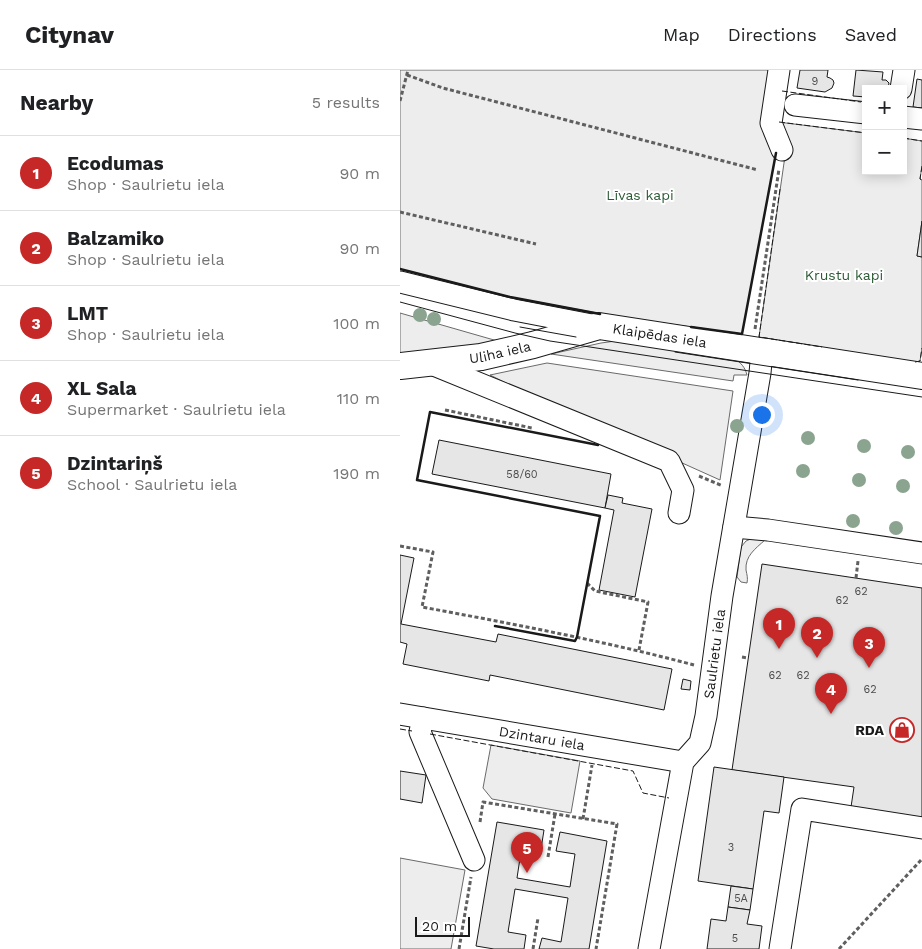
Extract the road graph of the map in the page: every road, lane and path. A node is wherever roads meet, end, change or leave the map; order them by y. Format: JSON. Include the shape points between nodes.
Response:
{"nodes":[{"id":1,"x":408,"y":70,"type":"edge"},
{"id":2,"x":779,"y":70,"type":"edge"},
{"id":3,"x":904,"y":70,"type":"edge"},
{"id":4,"x":407,"y":75,"type":"junction"},
{"id":5,"x":902,"y":85,"type":"edge"},
{"id":6,"x":400,"y":101,"type":"edge"},
{"id":7,"x":796,"y":105,"type":"dead end"},
{"id":8,"x":862,"y":113,"type":"edge"},
{"id":9,"x":907,"y":118,"type":"edge"},
{"id":10,"x":922,"y":119,"type":"edge"},
{"id":11,"x":782,"y":150,"type":"joint"},
{"id":12,"x":758,"y":170,"type":"dead end"},
{"id":13,"x":400,"y":212,"type":"edge"},
{"id":14,"x":536,"y":244,"type":"dead end"},
{"id":15,"x":400,"y":282,"type":"edge"},
{"id":16,"x":599,"y":326,"type":"junction"},
{"id":17,"x":758,"y":340,"type":"junction"},
{"id":18,"x":429,"y":363,"type":"junction"},
{"id":19,"x":400,"y":366,"type":"edge"},
{"id":20,"x":922,"y":376,"type":"edge"},
{"id":21,"x":679,"y":512,"type":"dead end"},
{"id":22,"x":734,"y":527,"type":"junction"},
{"id":23,"x":400,"y":546,"type":"edge"},
{"id":24,"x":922,"y":553,"type":"edge"},
{"id":25,"x":587,"y":583,"type":"dead end"},
{"id":26,"x":639,"y":650,"type":"junction"},
{"id":27,"x":742,"y":657,"type":"dead end"},
{"id":28,"x":748,"y":658,"type":"dead end"},
{"id":29,"x":696,"y":666,"type":"dead end"},
{"id":30,"x":400,"y":714,"type":"edge"},
{"id":31,"x":423,"y":718,"type":"junction"},
{"id":32,"x":593,"y":760,"type":"dead end"},
{"id":33,"x":684,"y":762,"type":"junction"},
{"id":34,"x":555,"y":814,"type":"junction"},
{"id":35,"x":583,"y":819,"type":"junction"},
{"id":36,"x":922,"y":828,"type":"edge"},
{"id":37,"x":548,"y":857,"type":"dead end"},
{"id":38,"x":922,"y":859,"type":"edge"},
{"id":39,"x":474,"y":860,"type":"junction"},
{"id":40,"x":538,"y":918,"type":"dead end"},
{"id":41,"x":459,"y":949,"type":"edge"},
{"id":42,"x":533,"y":949,"type":"edge"},
{"id":43,"x":596,"y":949,"type":"edge"},
{"id":44,"x":649,"y":949,"type":"edge"},
{"id":45,"x":780,"y":949,"type":"edge"},
{"id":46,"x":839,"y":949,"type":"edge"}],
"edges":[{"from":1,"to":4,"type":"path"},
{"from":2,"to":11,"type":"street","via":[[771,123]]},
{"from":3,"to":5,"type":"street"},
{"from":4,"to":6,"type":"path"},
{"from":4,"to":12,"type":"path","via":[[443,88]]},
{"from":7,"to":8,"type":"street"},
{"from":9,"to":10,"type":"street"},
{"from":11,"to":17,"type":"path"},
{"from":13,"to":14,"type":"path"},
{"from":15,"to":16,"type":"street","name":"Klaipēdas iela","via":[[514,310]]},
{"from":16,"to":17,"type":"main road","name":"Klaipēdas iela"},
{"from":16,"to":18,"type":"main road","name":"Uliha iela","via":[[534,346]]},
{"from":17,"to":20,"type":"main road","name":"Klaipēdas iela"},
{"from":17,"to":22,"type":"street","name":"Saulrietu iela","via":[[760,373]]},
{"from":18,"to":19,"type":"main road","name":"Uliha iela"},
{"from":18,"to":21,"type":"street","via":[[669,460],[683,490]]},
{"from":22,"to":24,"type":"street"},
{"from":22,"to":33,"type":"street","name":"Saulrietu iela","via":[[706,716],[700,743]]},
{"from":23,"to":26,"type":"path","via":[[433,552],[422,606]]},
{"from":25,"to":26,"type":"path","via":[[595,591],[648,602]]},
{"from":26,"to":29,"type":"path"},
{"from":27,"to":28,"type":"path"},
{"from":30,"to":31,"type":"street","name":"Dzintaru iela"},
{"from":31,"to":33,"type":"street","name":"Dzintaru iela"},
{"from":31,"to":39,"type":"street","via":[[420,732]]},
{"from":32,"to":35,"type":"path"},
{"from":33,"to":44,"type":"street","name":"Saulrietu iela"},
{"from":34,"to":35,"type":"path"},
{"from":34,"to":37,"type":"path"},
{"from":34,"to":39,"type":"path","via":[[483,802]]},
{"from":35,"to":43,"type":"path","via":[[617,824]]},
{"from":36,"to":45,"type":"street","via":[[802,809]]},
{"from":38,"to":46,"type":"path"},
{"from":39,"to":41,"type":"path"},
{"from":40,"to":42,"type":"path"}]}
